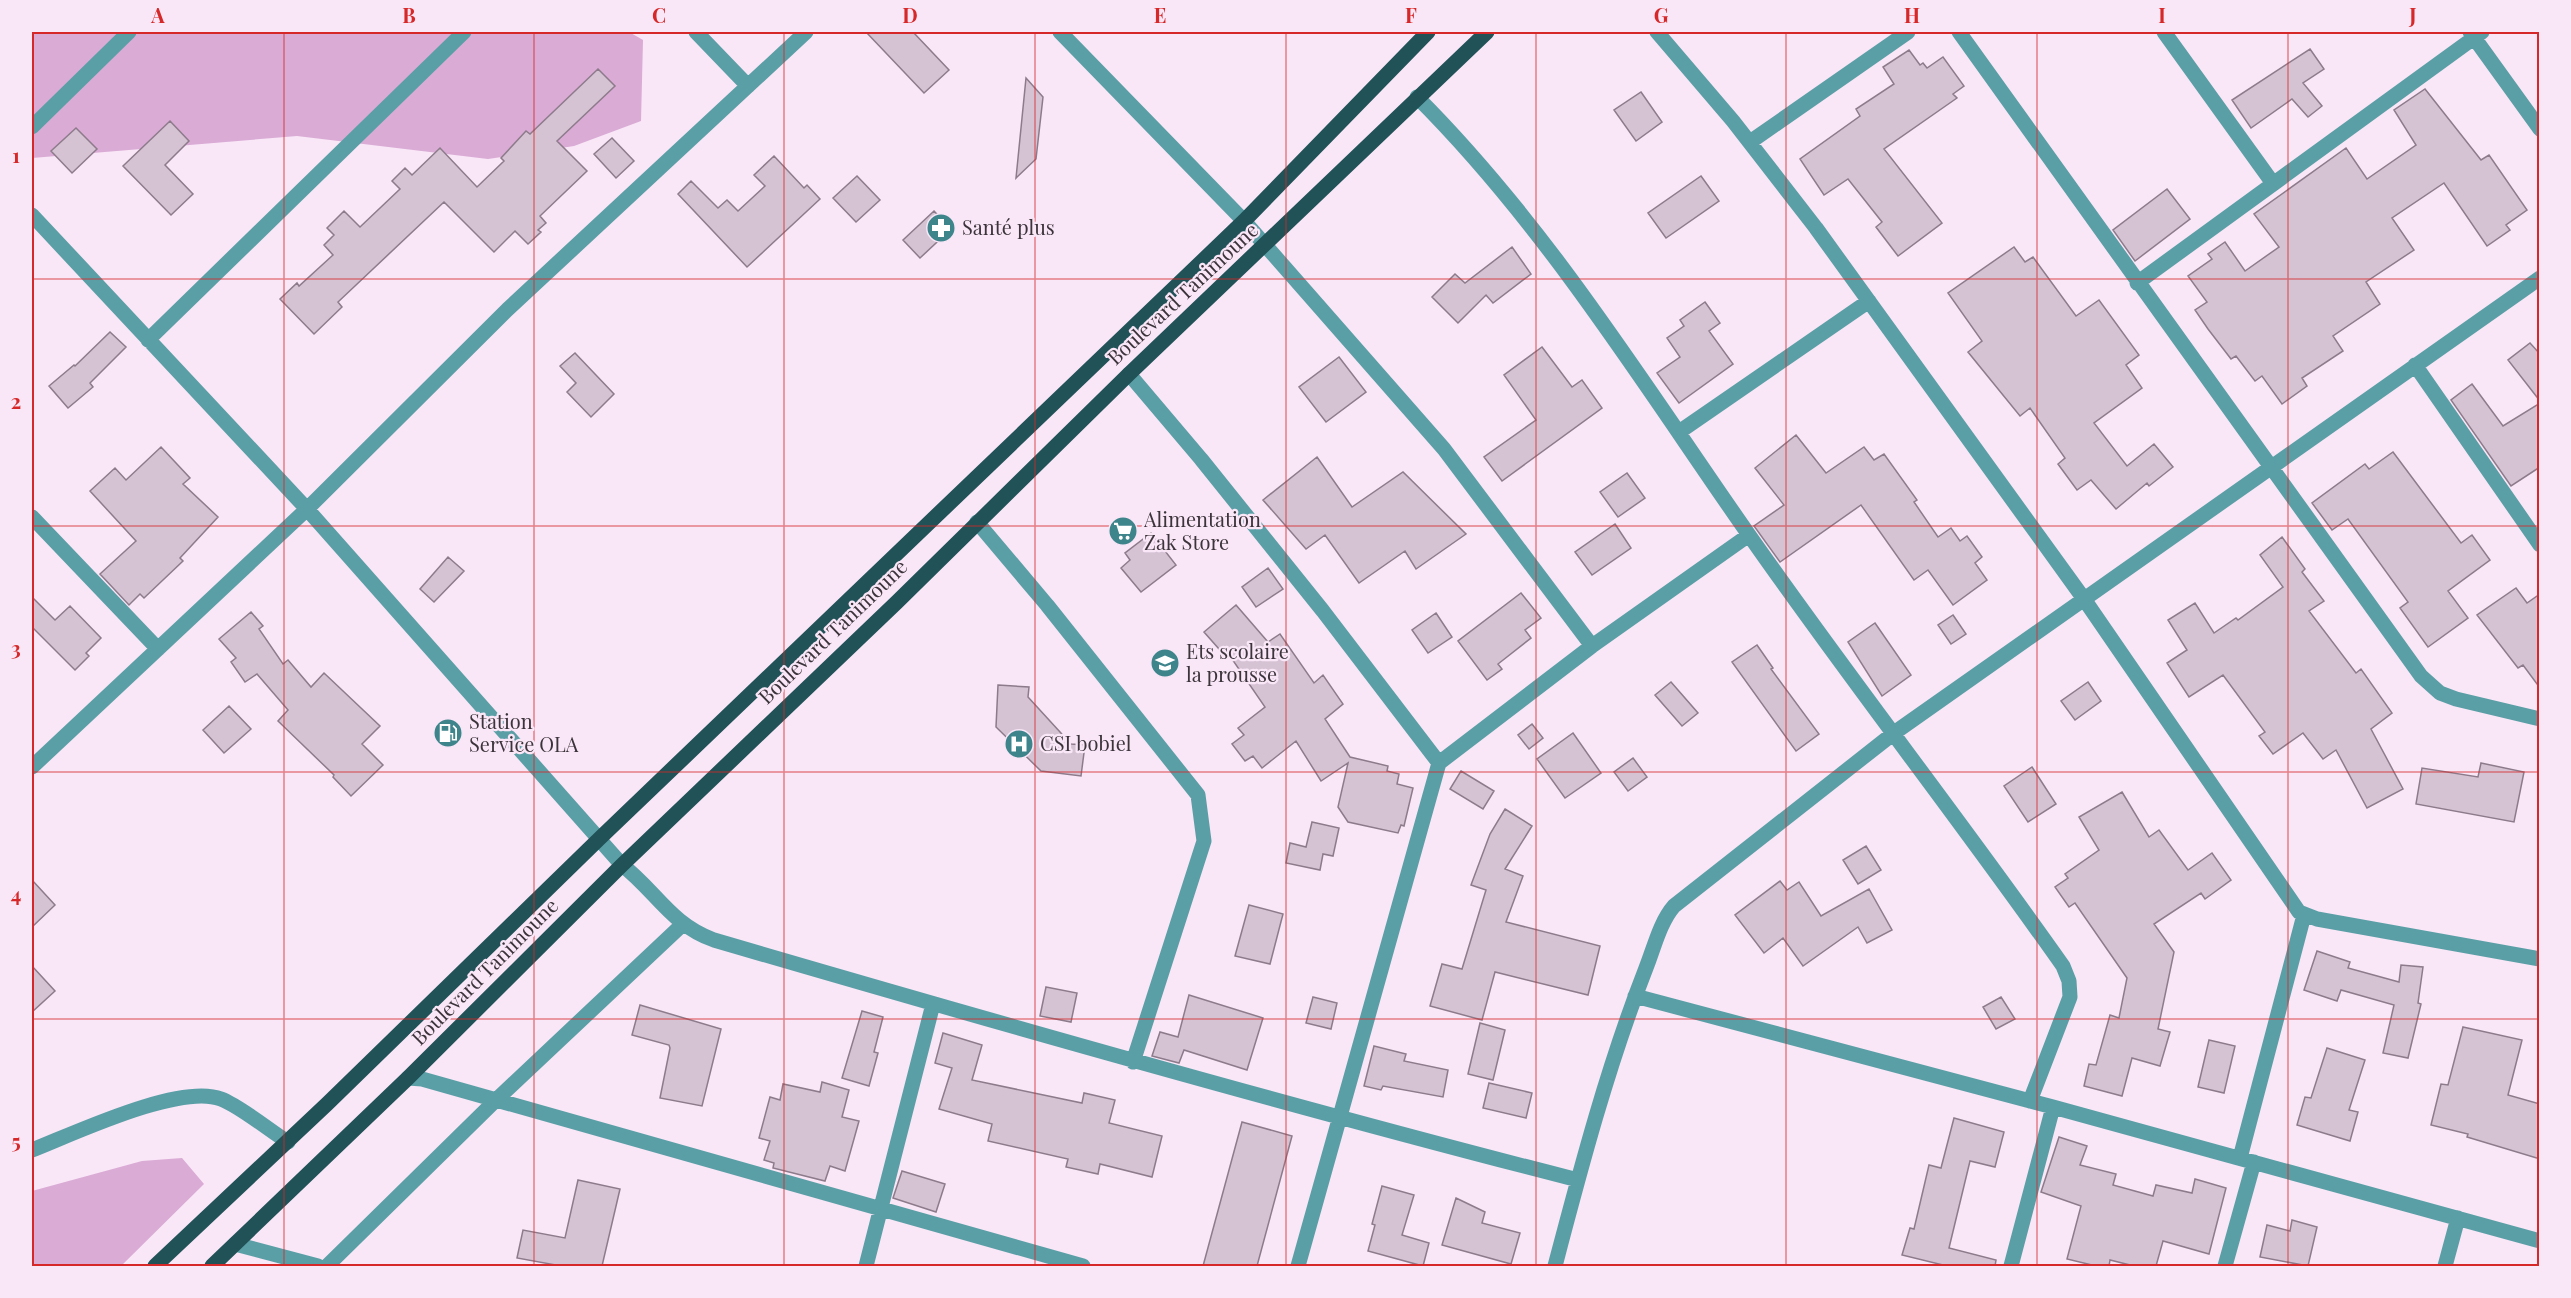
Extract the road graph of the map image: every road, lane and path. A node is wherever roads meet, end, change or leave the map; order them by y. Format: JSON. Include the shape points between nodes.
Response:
{"nodes":[{"id":1,"x":129,"y":32,"type":"edge"},
{"id":2,"x":464,"y":32,"type":"edge"},
{"id":3,"x":696,"y":32,"type":"edge"},
{"id":4,"x":806,"y":32,"type":"edge"},
{"id":5,"x":1060,"y":32,"type":"edge"},
{"id":6,"x":1428,"y":32,"type":"edge"},
{"id":7,"x":1487,"y":32,"type":"edge"},
{"id":8,"x":1657,"y":32,"type":"edge"},
{"id":9,"x":1908,"y":32,"type":"edge"},
{"id":10,"x":1959,"y":32,"type":"edge"},
{"id":11,"x":2164,"y":32,"type":"edge"},
{"id":12,"x":2475,"y":34,"type":"edge"},
{"id":13,"x":748,"y":86,"type":"junction"},
{"id":14,"x":1417,"y":97,"type":"junction"},
{"id":15,"x":32,"y":127,"type":"edge"},
{"id":16,"x":2540,"y":129,"type":"edge"},
{"id":17,"x":1750,"y":142,"type":"junction"},
{"id":18,"x":2272,"y":183,"type":"junction"},
{"id":19,"x":32,"y":215,"type":"edge"},
{"id":20,"x":1244,"y":221,"type":"junction"},
{"id":21,"x":1264,"y":247,"type":"junction"},
{"id":22,"x":2540,"y":278,"type":"edge"},
{"id":23,"x":2137,"y":283,"type":"junction"},
{"id":24,"x":1869,"y":301,"type":"junction"},
{"id":25,"x":148,"y":340,"type":"junction"},
{"id":26,"x":2415,"y":365,"type":"junction"},
{"id":27,"x":1129,"y":374,"type":"junction"},
{"id":28,"x":1679,"y":432,"type":"junction"},
{"id":29,"x":2273,"y":467,"type":"junction"},
{"id":30,"x":307,"y":509,"type":"junction"},
{"id":31,"x":32,"y":517,"type":"edge"},
{"id":32,"x":977,"y":522,"type":"junction"},
{"id":33,"x":1749,"y":535,"type":"junction"},
{"id":34,"x":2540,"y":544,"type":"edge"},
{"id":35,"x":2084,"y":599,"type":"junction"},
{"id":36,"x":1592,"y":646,"type":"junction"},
{"id":37,"x":158,"y":649,"type":"junction"},
{"id":38,"x":2540,"y":719,"type":"edge"},
{"id":39,"x":1894,"y":733,"type":"junction"},
{"id":40,"x":1439,"y":763,"type":"junction"},
{"id":41,"x":32,"y":767,"type":"edge"},
{"id":42,"x":599,"y":839,"type":"junction"},
{"id":43,"x":622,"y":865,"type":"junction"},
{"id":44,"x":2304,"y":915,"type":"junction"},
{"id":45,"x":683,"y":924,"type":"junction"},
{"id":46,"x":2540,"y":959,"type":"edge"},
{"id":47,"x":1635,"y":996,"type":"junction"},
{"id":48,"x":933,"y":1004,"type":"junction"},
{"id":49,"x":1133,"y":1062,"type":"junction"},
{"id":50,"x":408,"y":1078,"type":"junction"},
{"id":51,"x":496,"y":1100,"type":"junction"},
{"id":52,"x":2030,"y":1101,"type":"junction"},
{"id":53,"x":2053,"y":1107,"type":"junction"},
{"id":54,"x":1341,"y":1119,"type":"junction"},
{"id":55,"x":288,"y":1142,"type":"junction"},
{"id":56,"x":32,"y":1150,"type":"edge"},
{"id":57,"x":2247,"y":1160,"type":"junction"},
{"id":58,"x":1578,"y":1180,"type":"junction"},
{"id":59,"x":880,"y":1210,"type":"junction"},
{"id":60,"x":2458,"y":1218,"type":"junction"},
{"id":61,"x":2540,"y":1241,"type":"edge"},
{"id":62,"x":235,"y":1244,"type":"junction"},
{"id":63,"x":155,"y":1266,"type":"edge"},
{"id":64,"x":212,"y":1266,"type":"edge"},
{"id":65,"x":318,"y":1266,"type":"edge"},
{"id":66,"x":327,"y":1266,"type":"edge"},
{"id":67,"x":866,"y":1266,"type":"edge"},
{"id":68,"x":1083,"y":1266,"type":"edge"},
{"id":69,"x":1298,"y":1266,"type":"edge"},
{"id":70,"x":1555,"y":1266,"type":"edge"},
{"id":71,"x":2011,"y":1266,"type":"edge"},
{"id":72,"x":2225,"y":1266,"type":"edge"},
{"id":73,"x":2445,"y":1266,"type":"edge"}],
"edges":[{"from":1,"to":15,"type":"street"},
{"from":2,"to":25,"type":"street"},
{"from":3,"to":13,"type":"street"},
{"from":4,"to":13,"type":"street"},
{"from":5,"to":20,"type":"street"},
{"from":6,"to":20,"type":"main road","name":"Boulevard Tanimoune"},
{"from":7,"to":14,"type":"main road","name":"Boulevard Tanimoune"},
{"from":8,"to":17,"type":"street"},
{"from":9,"to":17,"type":"street"},
{"from":10,"to":23,"type":"street"},
{"from":11,"to":18,"type":"street"},
{"from":12,"to":16,"type":"street"},
{"from":12,"to":18,"type":"street"},
{"from":13,"to":30,"type":"street","via":[[508,309]]},
{"from":14,"to":21,"type":"main road","name":"Boulevard Tanimoune"},
{"from":14,"to":28,"type":"street","via":[[1516,206]]},
{"from":17,"to":24,"type":"street"},
{"from":18,"to":23,"type":"street"},
{"from":19,"to":25,"type":"street"},
{"from":20,"to":21,"type":"street"},
{"from":20,"to":42,"type":"main road","name":"Boulevard Tanimoune"},
{"from":21,"to":27,"type":"main road","name":"Boulevard Tanimoune"},
{"from":21,"to":36,"type":"street","via":[[1444,449]]},
{"from":22,"to":26,"type":"street"},
{"from":23,"to":29,"type":"street"},
{"from":24,"to":28,"type":"street"},
{"from":24,"to":35,"type":"street"},
{"from":25,"to":30,"type":"street"},
{"from":26,"to":29,"type":"street"},
{"from":26,"to":34,"type":"street"},
{"from":27,"to":32,"type":"main road","name":"Boulevard Tanimoune"},
{"from":27,"to":40,"type":"street","via":[[1202,459]]},
{"from":28,"to":33,"type":"street"},
{"from":29,"to":35,"type":"street"},
{"from":29,"to":38,"type":"street","via":[[2431,686],[2456,699]]},
{"from":30,"to":37,"type":"street"},
{"from":30,"to":42,"type":"street"},
{"from":31,"to":37,"type":"street"},
{"from":32,"to":43,"type":"main road","name":"Boulevard Tanimoune"},
{"from":32,"to":49,"type":"street","via":[[1198,795],[1204,841]]},
{"from":33,"to":36,"type":"street"},
{"from":33,"to":39,"type":"street"},
{"from":35,"to":39,"type":"street"},
{"from":35,"to":44,"type":"street"},
{"from":36,"to":40,"type":"street"},
{"from":37,"to":41,"type":"street"},
{"from":39,"to":47,"type":"street","via":[[1672,909]]},
{"from":39,"to":52,"type":"street","via":[[2054,952],[2069,981],[2070,997]]},
{"from":40,"to":54,"type":"street"},
{"from":42,"to":43,"type":"street"},
{"from":42,"to":55,"type":"main road","name":"Boulevard Tanimoune"},
{"from":43,"to":45,"type":"street"},
{"from":43,"to":50,"type":"main road","name":"Boulevard Tanimoune"},
{"from":44,"to":46,"type":"street"},
{"from":44,"to":57,"type":"street"},
{"from":45,"to":48,"type":"street","via":[[704,937]]},
{"from":45,"to":51,"type":"street"},
{"from":47,"to":52,"type":"street"},
{"from":47,"to":58,"type":"street"},
{"from":48,"to":49,"type":"street"},
{"from":48,"to":59,"type":"street"},
{"from":49,"to":54,"type":"street"},
{"from":50,"to":51,"type":"street"},
{"from":50,"to":62,"type":"main road","name":"Boulevard Tanimoune"},
{"from":51,"to":59,"type":"street"},
{"from":51,"to":66,"type":"street"},
{"from":52,"to":53,"type":"street"},
{"from":53,"to":57,"type":"street"},
{"from":53,"to":71,"type":"street"},
{"from":54,"to":58,"type":"street"},
{"from":54,"to":69,"type":"street"},
{"from":55,"to":56,"type":"street","via":[[221,1099],[197,1097],[141,1107]]},
{"from":55,"to":63,"type":"main road","name":"Boulevard Tanimoune"},
{"from":57,"to":60,"type":"street"},
{"from":57,"to":72,"type":"street"},
{"from":58,"to":70,"type":"street"},
{"from":59,"to":67,"type":"street"},
{"from":59,"to":68,"type":"street"},
{"from":60,"to":61,"type":"street"},
{"from":60,"to":73,"type":"street"},
{"from":62,"to":64,"type":"main road","name":"Boulevard Tanimoune"},
{"from":62,"to":65,"type":"street"}]}
